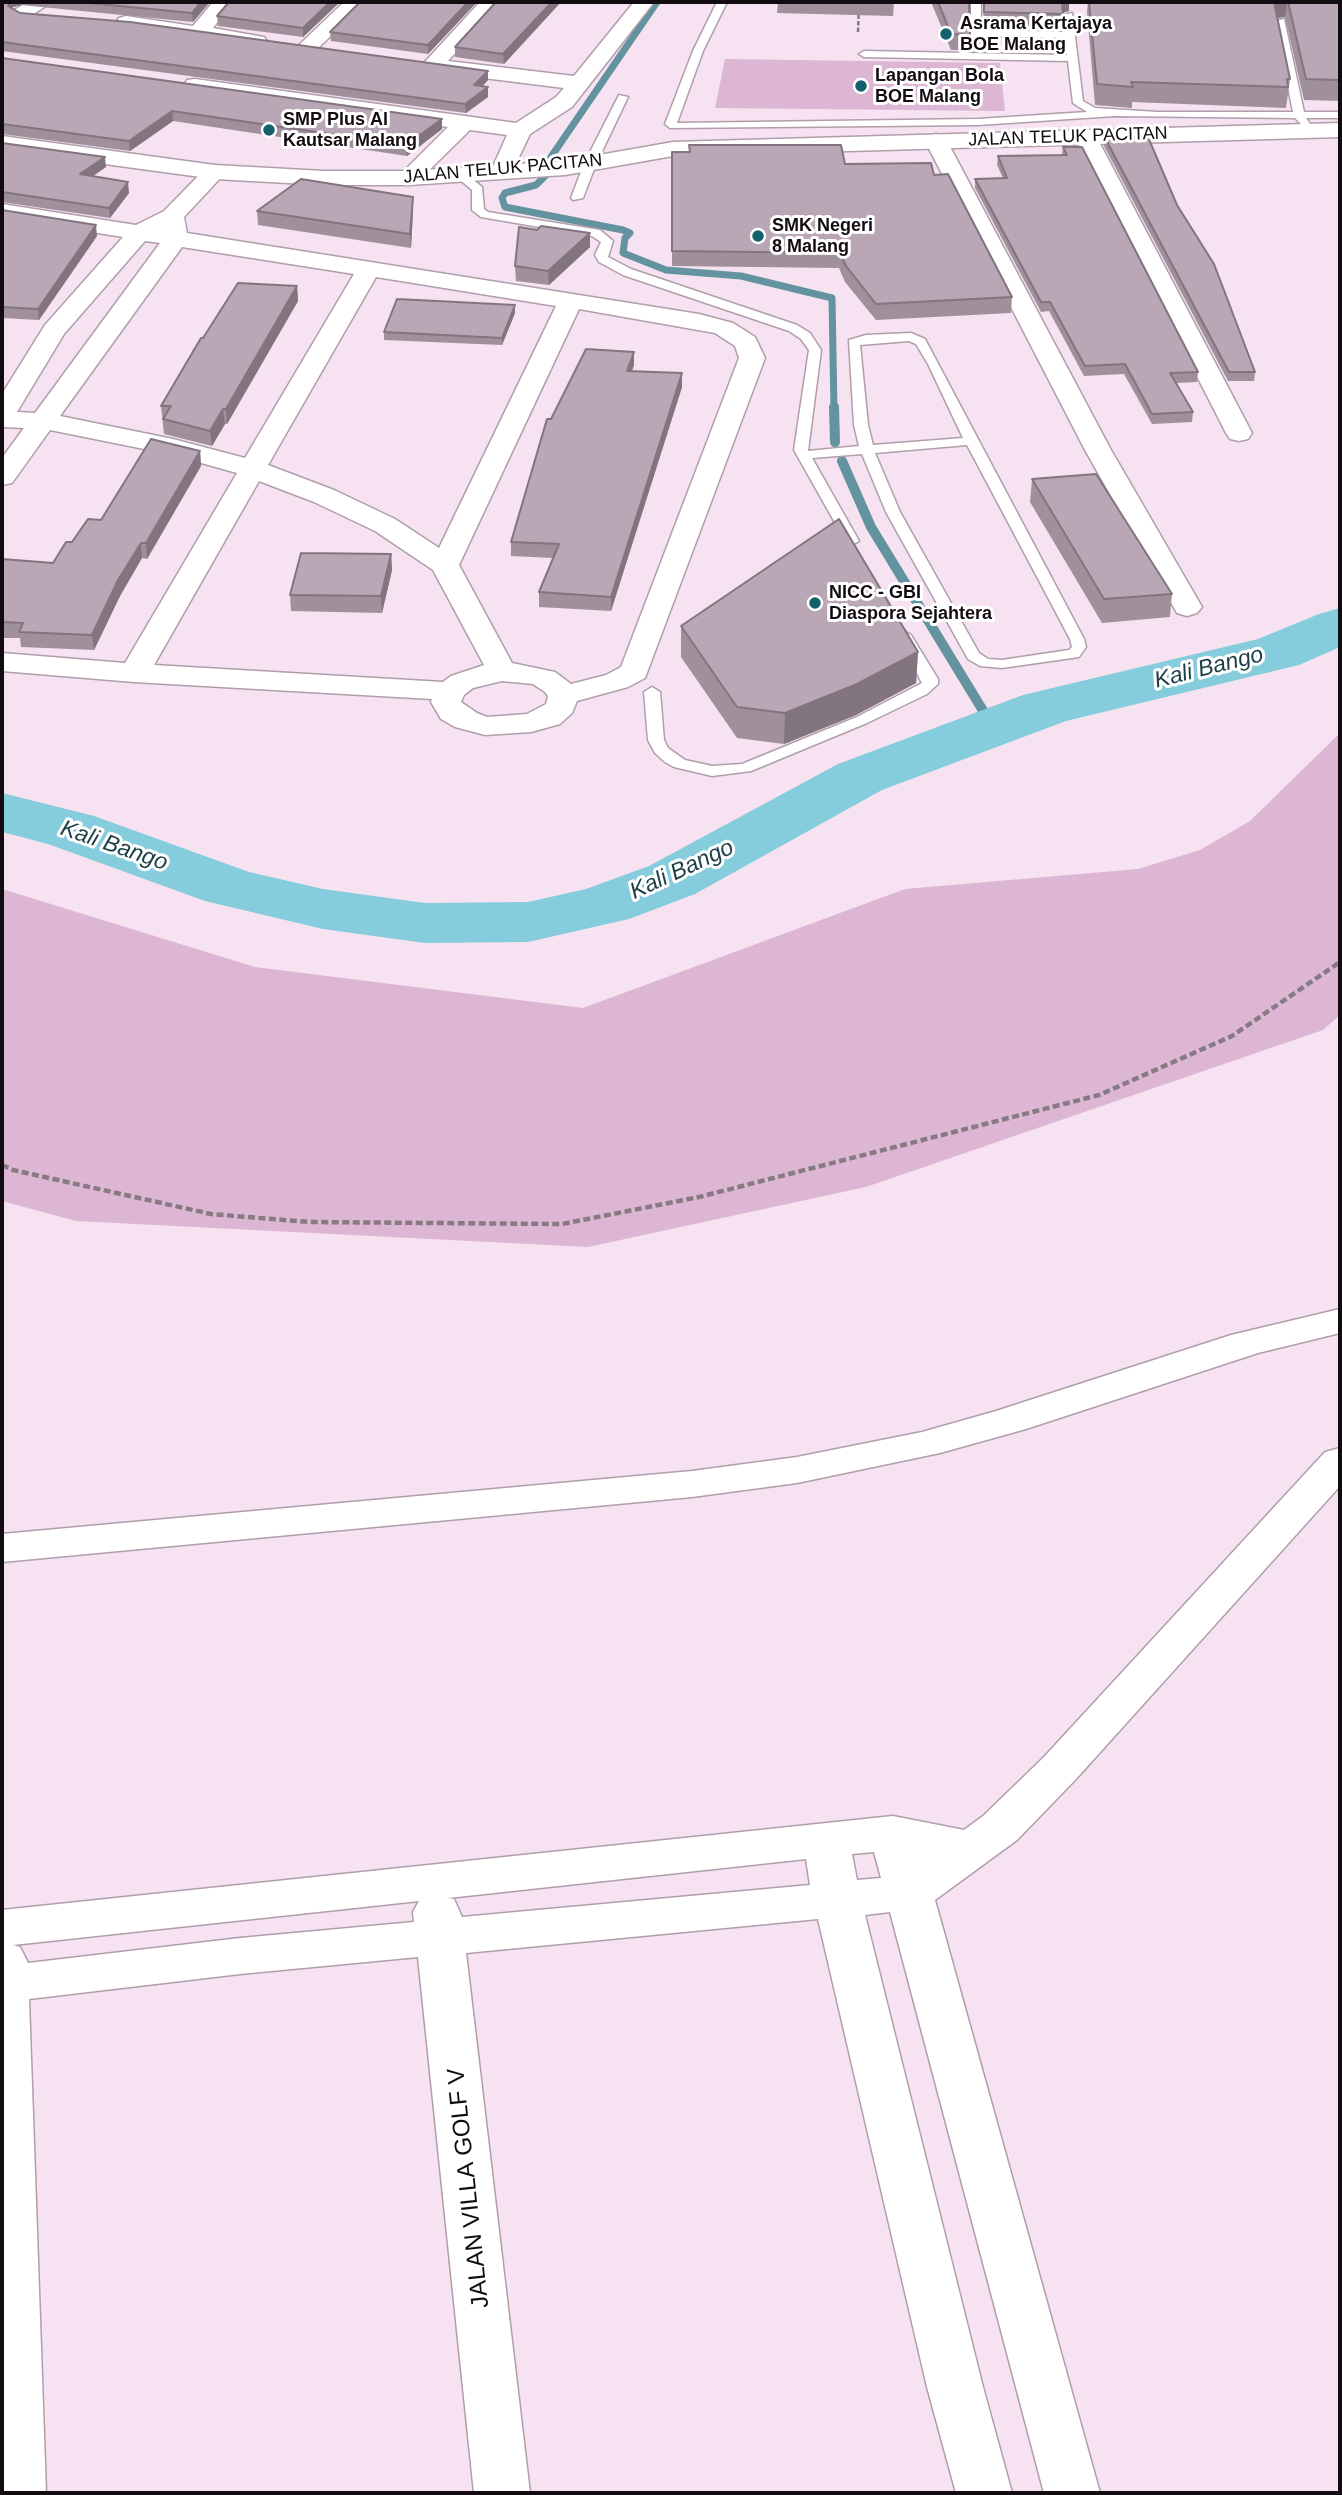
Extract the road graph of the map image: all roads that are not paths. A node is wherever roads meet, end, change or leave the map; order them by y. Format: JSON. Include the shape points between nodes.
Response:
{"nodes":[{"id":1,"x":42,"y":2,"type":"edge"},
{"id":2,"x":222,"y":2,"type":"edge"},
{"id":3,"x":356,"y":2,"type":"edge"},
{"id":4,"x":491,"y":2,"type":"edge"},
{"id":5,"x":643,"y":2,"type":"edge"},
{"id":6,"x":722,"y":2,"type":"edge"},
{"id":7,"x":976,"y":2,"type":"edge"},
{"id":8,"x":163,"y":7,"type":"edge"},
{"id":9,"x":21,"y":14,"type":"junction"},
{"id":10,"x":1068,"y":15,"type":"dead end"},
{"id":11,"x":62,"y":17,"type":"edge"},
{"id":12,"x":103,"y":20,"type":"edge"},
{"id":13,"x":1280,"y":21,"type":"edge"},
{"id":14,"x":131,"y":23,"type":"junction"},
{"id":15,"x":2,"y":26,"type":"edge"},
{"id":16,"x":200,"y":32,"type":"junction"},
{"id":17,"x":975,"y":33,"type":"junction"},
{"id":18,"x":1070,"y":35,"type":"junction"},
{"id":19,"x":307,"y":48,"type":"junction"},
{"id":20,"x":332,"y":51,"type":"edge"},
{"id":21,"x":864,"y":54,"type":"dead end"},
{"id":22,"x":975,"y":56,"type":"junction"},
{"id":23,"x":1071,"y":58,"type":"junction"},
{"id":24,"x":408,"y":62,"type":"edge"},
{"id":25,"x":433,"y":65,"type":"junction"},
{"id":26,"x":168,"y":81,"type":"edge"},
{"id":27,"x":578,"y":83,"type":"junction"},
{"id":28,"x":623,"y":97,"type":"dead end"},
{"id":29,"x":1111,"y":114,"type":"junction"},
{"id":30,"x":1340,"y":115,"type":"edge"},
{"id":31,"x":464,"y":123,"type":"junction"},
{"id":32,"x":1303,"y":123,"type":"junction"},
{"id":33,"x":520,"y":130,"type":"junction"},
{"id":34,"x":1340,"y":130,"type":"edge"},
{"id":35,"x":1085,"y":136,"type":"junction"},
{"id":36,"x":936,"y":141,"type":"junction"},
{"id":37,"x":2,"y":143,"type":"edge"},
{"id":38,"x":590,"y":164,"type":"junction"},
{"id":39,"x":502,"y":171,"type":"junction"},
{"id":40,"x":215,"y":172,"type":"junction"},
{"id":41,"x":462,"y":176,"type":"junction"},
{"id":42,"x":408,"y":178,"type":"junction"},
{"id":43,"x":577,"y":198,"type":"dead end"},
{"id":44,"x":2,"y":211,"type":"edge"},
{"id":45,"x":174,"y":227,"type":"junction"},
{"id":46,"x":140,"y":232,"type":"junction"},
{"id":47,"x":368,"y":270,"type":"junction"},
{"id":48,"x":571,"y":300,"type":"junction"},
{"id":49,"x":2,"y":417,"type":"edge"},
{"id":50,"x":44,"y":421,"type":"junction"},
{"id":51,"x":1239,"y":433,"type":"dead end"},
{"id":52,"x":971,"y":441,"type":"junction"},
{"id":53,"x":867,"y":450,"type":"junction"},
{"id":54,"x":804,"y":455,"type":"junction"},
{"id":55,"x":253,"y":469,"type":"junction"},
{"id":56,"x":2,"y":477,"type":"edge"},
{"id":57,"x":861,"y":558,"type":"edge"},
{"id":58,"x":445,"y":565,"type":"junction"},
{"id":59,"x":1187,"y":607,"type":"dead end"},
{"id":60,"x":895,"y":619,"type":"edge"},
{"id":61,"x":2,"y":662,"type":"edge"},
{"id":62,"x":502,"y":672,"type":"junction"},
{"id":63,"x":134,"y":673,"type":"junction"},
{"id":64,"x":450,"y":691,"type":"junction"},
{"id":65,"x":652,"y":692,"type":"dead end"},
{"id":66,"x":563,"y":696,"type":"junction"},
{"id":67,"x":1340,"y":1321,"type":"edge"},
{"id":68,"x":1340,"y":1461,"type":"edge"},
{"id":69,"x":2,"y":1548,"type":"edge"},
{"id":70,"x":893,"y":1833,"type":"junction"},
{"id":71,"x":826,"y":1839,"type":"junction"},
{"id":72,"x":972,"y":1849,"type":"junction"},
{"id":73,"x":431,"y":1883,"type":"junction"},
{"id":74,"x":909,"y":1893,"type":"junction"},
{"id":75,"x":837,"y":1899,"type":"junction"},
{"id":76,"x":3,"y":1928,"type":"edge"},
{"id":77,"x":442,"y":1936,"type":"junction"},
{"id":78,"x":2,"y":1984,"type":"edge"},
{"id":79,"x":18,"y":2493,"type":"edge"},
{"id":80,"x":502,"y":2493,"type":"edge"},
{"id":81,"x":984,"y":2493,"type":"edge"},
{"id":82,"x":1072,"y":2493,"type":"edge"}],
"edges":[{"from":1,"to":9,"type":"street"},
{"from":2,"to":16,"type":"street"},
{"from":3,"to":19,"type":"street"},
{"from":4,"to":25,"type":"street"},
{"from":5,"to":27,"type":"street"},
{"from":6,"to":29,"type":"lane","via":[[694,63],[674,126],[978,122]]},
{"from":7,"to":17,"type":"lane"},
{"from":8,"to":14,"type":"street"},
{"from":9,"to":11,"type":"street"},
{"from":9,"to":15,"type":"street"},
{"from":10,"to":18,"type":"lane"},
{"from":12,"to":14,"type":"street"},
{"from":13,"to":32,"type":"lane"},
{"from":14,"to":16,"type":"street"},
{"from":16,"to":19,"type":"street"},
{"from":17,"to":18,"type":"lane"},
{"from":17,"to":22,"type":"lane"},
{"from":18,"to":23,"type":"lane"},
{"from":19,"to":20,"type":"street"},
{"from":21,"to":22,"type":"lane"},
{"from":22,"to":23,"type":"lane"},
{"from":23,"to":29,"type":"lane","via":[[1078,103]]},
{"from":24,"to":25,"type":"street"},
{"from":25,"to":27,"type":"street"},
{"from":26,"to":31,"type":"street"},
{"from":27,"to":33,"type":"street","via":[[564,102]]},
{"from":28,"to":38,"type":"lane"},
{"from":29,"to":32,"type":"lane"},
{"from":30,"to":32,"type":"lane"},
{"from":31,"to":33,"type":"street"},
{"from":31,"to":42,"type":"street"},
{"from":32,"to":34,"type":"street","name":"JALAN TELUK PACITAN"},
{"from":32,"to":35,"type":"street","name":"JALAN TELUK PACITAN"},
{"from":33,"to":39,"type":"street"},
{"from":35,"to":36,"type":"street","name":"JALAN TELUK PACITAN"},
{"from":35,"to":51,"type":"street"},
{"from":36,"to":38,"type":"street","name":"JALAN TELUK PACITAN","via":[[673,149]]},
{"from":36,"to":59,"type":"street","via":[[1098,450]]},
{"from":37,"to":40,"type":"street","name":"JALAN TELUK PACITAN"},
{"from":38,"to":39,"type":"street","name":"JALAN TELUK PACITAN"},
{"from":38,"to":43,"type":"lane"},
{"from":39,"to":41,"type":"street","name":"JALAN TELUK PACITAN"},
{"from":40,"to":42,"type":"street","name":"JALAN TELUK PACITAN"},
{"from":40,"to":45,"type":"street"},
{"from":41,"to":42,"type":"street","name":"JALAN TELUK PACITAN"},
{"from":41,"to":54,"type":"lane","via":[[478,189],[478,210],[485,215],[596,233],[607,241],[603,259],[627,272],[806,336],[815,350],[800,441]]},
{"from":44,"to":46,"type":"street"},
{"from":45,"to":46,"type":"street"},
{"from":45,"to":47,"type":"street"},
{"from":45,"to":50,"type":"street"},
{"from":46,"to":49,"type":"street","via":[[54,330]]},
{"from":47,"to":48,"type":"street"},
{"from":47,"to":55,"type":"street"},
{"from":48,"to":58,"type":"street"},
{"from":48,"to":66,"type":"street","via":[[724,328],[747,342],[752,358],[634,672]]},
{"from":49,"to":50,"type":"street"},
{"from":50,"to":55,"type":"street","via":[[115,433]]},
{"from":50,"to":56,"type":"street"},
{"from":52,"to":53,"type":"lane"},
{"from":52,"to":53,"type":"lane","via":[[920,342],[911,337],[866,339],[853,343]]},
{"from":52,"to":53,"type":"lane","via":[[1077,639],[1079,647],[1074,654],[1002,664],[972,656],[893,512]]},
{"from":53,"to":54,"type":"lane"},
{"from":54,"to":57,"type":"lane"},
{"from":55,"to":58,"type":"street","via":[[385,525]]},
{"from":55,"to":63,"type":"street"},
{"from":58,"to":62,"type":"street"},
{"from":60,"to":65,"type":"lane","via":[[930,684],[862,720],[752,766],[712,771],[671,759],[656,740]]},
{"from":61,"to":63,"type":"street"},
{"from":62,"to":64,"type":"street","via":[[480,675]]},
{"from":62,"to":66,"type":"street","via":[[544,678]]},
{"from":63,"to":64,"type":"street"},
{"from":64,"to":66,"type":"street","via":[[446,702],[452,712],[485,726],[549,717],[561,707]]},
{"from":67,"to":69,"type":"street","via":[[1245,1345],[1011,1420],[797,1471]]},
{"from":68,"to":72,"type":"street","via":[[1060,1768],[1000,1828]]},
{"from":70,"to":71,"type":"street"},
{"from":70,"to":72,"type":"street"},
{"from":70,"to":74,"type":"street"},
{"from":71,"to":73,"type":"street"},
{"from":71,"to":75,"type":"street"},
{"from":72,"to":74,"type":"street"},
{"from":73,"to":76,"type":"street"},
{"from":73,"to":77,"type":"street","name":"JALAN VILLA GOLF V"},
{"from":74,"to":75,"type":"street"},
{"from":74,"to":82,"type":"street"},
{"from":75,"to":77,"type":"street"},
{"from":75,"to":81,"type":"street"},
{"from":76,"to":78,"type":"street"},
{"from":77,"to":78,"type":"street"},
{"from":77,"to":80,"type":"street","name":"JALAN VILLA GOLF V"},
{"from":78,"to":79,"type":"street"}]}
